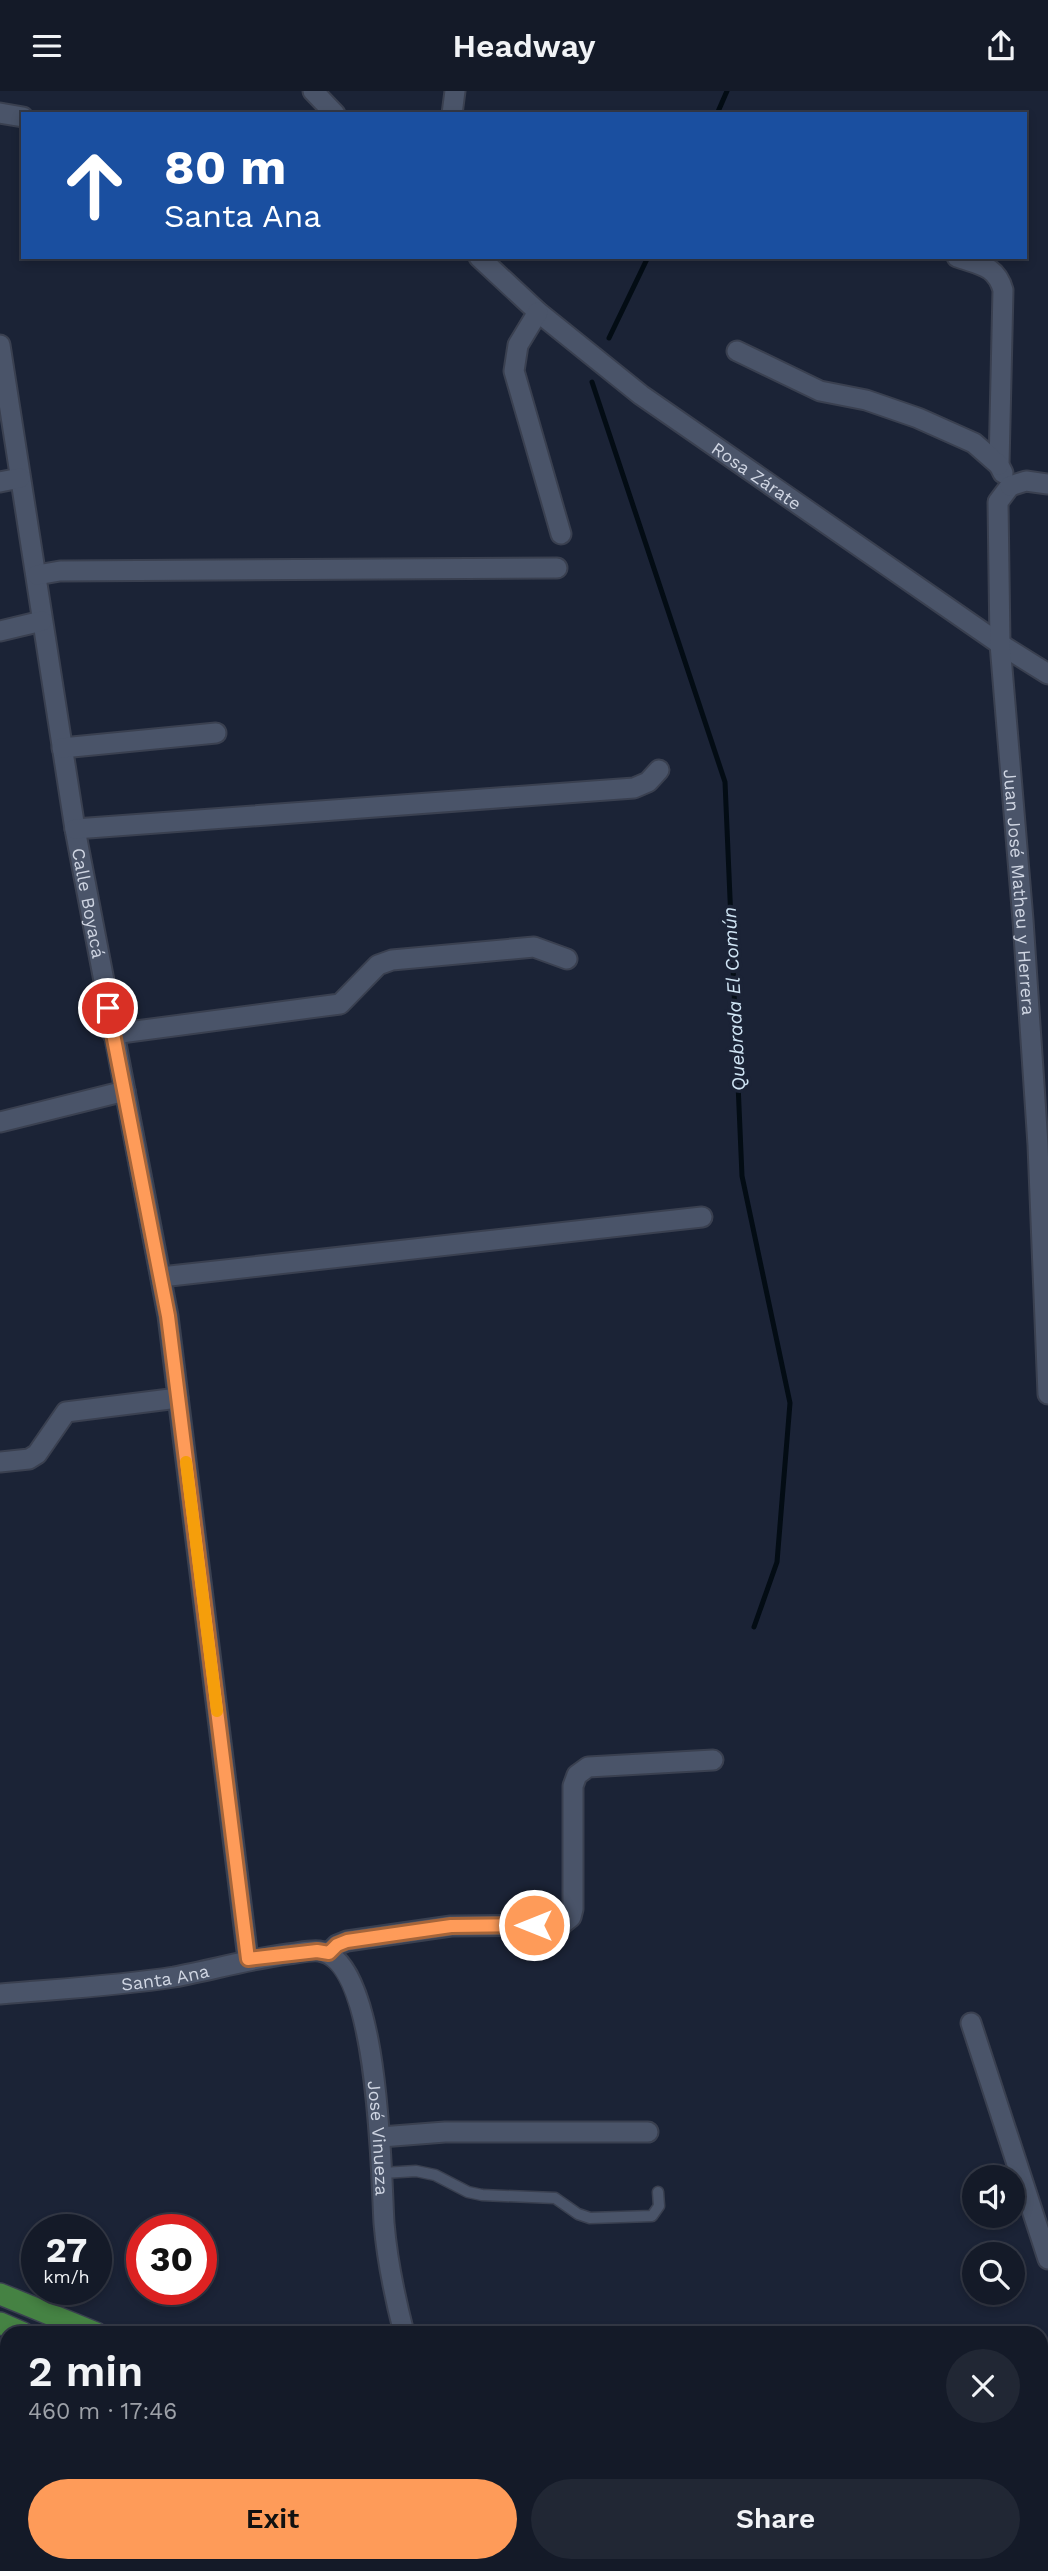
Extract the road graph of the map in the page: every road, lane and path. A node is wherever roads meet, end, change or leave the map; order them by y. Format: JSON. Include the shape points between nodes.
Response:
{"nodes":[{"id":1,"x":313,"y":91,"type":"edge"},
{"id":2,"x":455,"y":91,"type":"edge"},
{"id":3,"x":333,"y":112,"type":"edge"},
{"id":4,"x":452,"y":112,"type":"edge"},
{"id":5,"x":0,"y":113,"type":"edge"},
{"id":6,"x":21,"y":117,"type":"edge"},
{"id":7,"x":482,"y":259,"type":"edge"},
{"id":8,"x":963,"y":259,"type":"edge"},
{"id":9,"x":538,"y":312,"type":"junction"},
{"id":10,"x":0,"y":345,"type":"edge"},
{"id":11,"x":737,"y":351,"type":"dead end"},
{"id":12,"x":2,"y":375,"type":"edge"},
{"id":13,"x":5,"y":420,"type":"edge"},
{"id":14,"x":999,"y":465,"type":"junction"},
{"id":15,"x":20,"y":478,"type":"junction"},
{"id":16,"x":0,"y":482,"type":"edge"},
{"id":17,"x":1048,"y":484,"type":"edge"},
{"id":18,"x":1004,"y":494,"type":"junction"},
{"id":19,"x":561,"y":534,"type":"dead end"},
{"id":20,"x":557,"y":568,"type":"dead end"},
{"id":21,"x":37,"y":575,"type":"junction"},
{"id":22,"x":42,"y":621,"type":"junction"},
{"id":23,"x":0,"y":631,"type":"edge"},
{"id":24,"x":1000,"y":644,"type":"junction"},
{"id":25,"x":1048,"y":674,"type":"edge"},
{"id":26,"x":216,"y":733,"type":"dead end"},
{"id":27,"x":62,"y":748,"type":"junction"},
{"id":28,"x":659,"y":770,"type":"dead end"},
{"id":29,"x":75,"y":829,"type":"junction"},
{"id":30,"x":567,"y":959,"type":"dead end"},
{"id":31,"x":113,"y":1034,"type":"junction"},
{"id":32,"x":124,"y":1091,"type":"junction"},
{"id":33,"x":0,"y":1122,"type":"edge"},
{"id":34,"x":1043,"y":1145,"type":"edge"},
{"id":35,"x":702,"y":1217,"type":"dead end"},
{"id":36,"x":161,"y":1277,"type":"junction"},
{"id":37,"x":1048,"y":1394,"type":"edge"},
{"id":38,"x":178,"y":1398,"type":"junction"},
{"id":39,"x":0,"y":1462,"type":"edge"},
{"id":40,"x":713,"y":1761,"type":"dead end"},
{"id":41,"x":329,"y":1953,"type":"junction"},
{"id":42,"x":248,"y":1959,"type":"junction"},
{"id":43,"x":0,"y":1994,"type":"edge"},
{"id":44,"x":971,"y":2023,"type":"dead end"},
{"id":45,"x":648,"y":2132,"type":"dead end"},
{"id":46,"x":382,"y":2137,"type":"junction"},
{"id":47,"x":383,"y":2173,"type":"junction"},
{"id":48,"x":658,"y":2192,"type":"dead end"},
{"id":49,"x":1048,"y":2259,"type":"edge"},
{"id":50,"x":0,"y":2294,"type":"edge"},
{"id":51,"x":79,"y":2326,"type":"edge"},
{"id":52,"x":403,"y":2326,"type":"edge"}],
"edges":[{"from":1,"to":3,"type":"street"},
{"from":2,"to":4,"type":"street"},
{"from":5,"to":6,"type":"street"},
{"from":7,"to":9,"type":"street","name":"Rosa Zárate"},
{"from":8,"to":14,"type":"street","via":[[993,270],[1003,290]]},
{"from":9,"to":19,"type":"street","via":[[518,345],[514,371]]},
{"from":9,"to":24,"type":"street","name":"Rosa Zárate","via":[[641,395]]},
{"from":10,"to":12,"type":"street","name":"Calle Boyacá"},
{"from":11,"to":14,"type":"street","via":[[820,391],[866,400],[918,418],[974,443]]},
{"from":12,"to":13,"type":"street","name":"Calle Boyacá"},
{"from":13,"to":15,"type":"street","name":"Calle Boyacá"},
{"from":14,"to":18,"type":"street"},
{"from":15,"to":16,"type":"street"},
{"from":15,"to":21,"type":"street","name":"Calle Boyacá"},
{"from":17,"to":18,"type":"street","via":[[1026,481]]},
{"from":18,"to":24,"type":"street","name":"Juan José Matheu y Herrera"},
{"from":20,"to":21,"type":"street","via":[[60,571]]},
{"from":21,"to":22,"type":"street","name":"Calle Boyacá"},
{"from":22,"to":23,"type":"street"},
{"from":22,"to":27,"type":"street","name":"Calle Boyacá"},
{"from":24,"to":25,"type":"street","name":"Rosa Zárate"},
{"from":24,"to":34,"type":"street","name":"Juan José Matheu y Herrera"},
{"from":26,"to":27,"type":"street"},
{"from":27,"to":29,"type":"street","name":"Calle Boyacá"},
{"from":28,"to":29,"type":"street","via":[[634,788]]},
{"from":29,"to":31,"type":"street","name":"Calle Boyacá"},
{"from":30,"to":31,"type":"street","via":[[525,947],[392,960],[378,965],[340,1004]]},
{"from":31,"to":32,"type":"street","name":"Calle Boyacá"},
{"from":32,"to":33,"type":"street"},
{"from":32,"to":36,"type":"street","name":"Calle Boyacá"},
{"from":34,"to":37,"type":"street","name":"Juan José Matheu y Herrera"},
{"from":35,"to":36,"type":"street"},
{"from":36,"to":38,"type":"street","name":"Calle Boyacá"},
{"from":38,"to":39,"type":"street","via":[[66,1412],[37,1454]]},
{"from":38,"to":42,"type":"street","name":"Calle Boyacá"},
{"from":40,"to":41,"type":"street","via":[[588,1767],[577,1775],[573,1786],[573,1909],[561,1925],[451,1926],[347,1941]]},
{"from":41,"to":42,"type":"street","name":"Santa Ana"},
{"from":41,"to":46,"type":"street","name":"José Vinueza","via":[[358,1999]]},
{"from":42,"to":43,"type":"street","name":"Santa Ana","via":[[171,1977]]},
{"from":44,"to":49,"type":"street"},
{"from":45,"to":46,"type":"street","via":[[445,2132]]},
{"from":46,"to":47,"type":"street","name":"José Vinueza"},
{"from":47,"to":48,"type":"lane","via":[[435,2175],[482,2195],[555,2198],[590,2218],[652,2216],[659,2206]]},
{"from":47,"to":52,"type":"street","name":"José Vinueza","via":[[384,2226]]},
{"from":50,"to":51,"type":"main road"}]}
